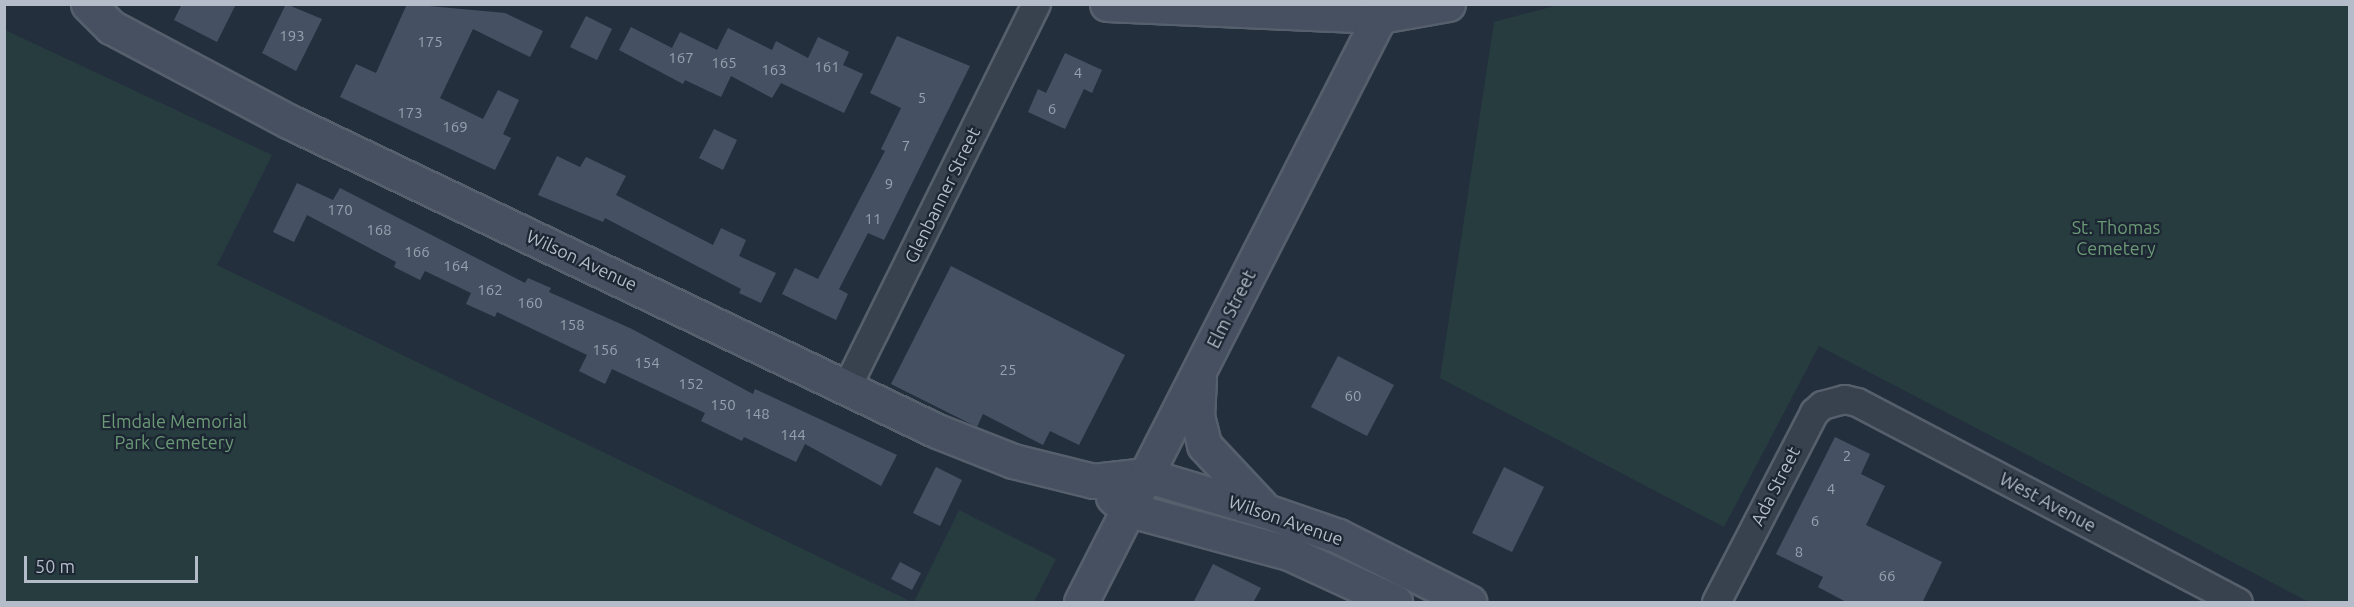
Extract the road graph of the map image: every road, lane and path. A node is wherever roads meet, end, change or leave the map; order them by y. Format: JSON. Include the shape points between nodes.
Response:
{"nodes":[{"id":1,"x":88,"y":4,"type":"edge"},
{"id":2,"x":1036,"y":4,"type":"edge"},
{"id":3,"x":1107,"y":4,"type":"edge"},
{"id":4,"x":1448,"y":4,"type":"edge"},
{"id":5,"x":1380,"y":16,"type":"junction"},
{"id":6,"x":1199,"y":372,"type":"junction"},
{"id":7,"x":847,"y":386,"type":"junction"},
{"id":8,"x":1857,"y":402,"type":"joint"},
{"id":9,"x":1145,"y":475,"type":"junction"},
{"id":10,"x":1093,"y":481,"type":"junction"},
{"id":11,"x":1127,"y":509,"type":"junction"},
{"id":12,"x":1266,"y":511,"type":"junction"},
{"id":13,"x":1081,"y":603,"type":"edge"},
{"id":14,"x":1395,"y":603,"type":"edge"},
{"id":15,"x":1470,"y":603,"type":"edge"},
{"id":16,"x":1716,"y":603,"type":"edge"},
{"id":17,"x":2238,"y":603,"type":"edge"}],
"edges":[{"from":1,"to":7,"type":"street","name":"Wilson Avenue","via":[[111,27],[291,122]]},
{"from":2,"to":7,"type":"street","name":"Glenbanner Street"},
{"from":3,"to":5,"type":"street"},
{"from":4,"to":5,"type":"street"},
{"from":5,"to":6,"type":"street","name":"Elm Street"},
{"from":6,"to":9,"type":"street","name":"Elm Street"},
{"from":6,"to":12,"type":"street","via":[[1197,416],[1204,445],[1233,481]]},
{"from":7,"to":10,"type":"street","name":"Wilson Avenue","via":[[937,430],[1002,456]]},
{"from":8,"to":16,"type":"street","name":"Ada Street","via":[[1833,401],[1814,412]]},
{"from":8,"to":17,"type":"street","name":"West Avenue"},
{"from":9,"to":10,"type":"street","name":"Wilson Avenue"},
{"from":9,"to":11,"type":"street","name":"Elm Street"},
{"from":9,"to":12,"type":"street","name":"Wilson Avenue"},
{"from":10,"to":11,"type":"street","name":"Wilson Avenue"},
{"from":11,"to":13,"type":"street","name":"Elm Street"},
{"from":11,"to":14,"type":"street","name":"Wilson Avenue","via":[[1289,553]]},
{"from":12,"to":15,"type":"street","name":"Wilson Avenue","via":[[1338,536]]}]}
